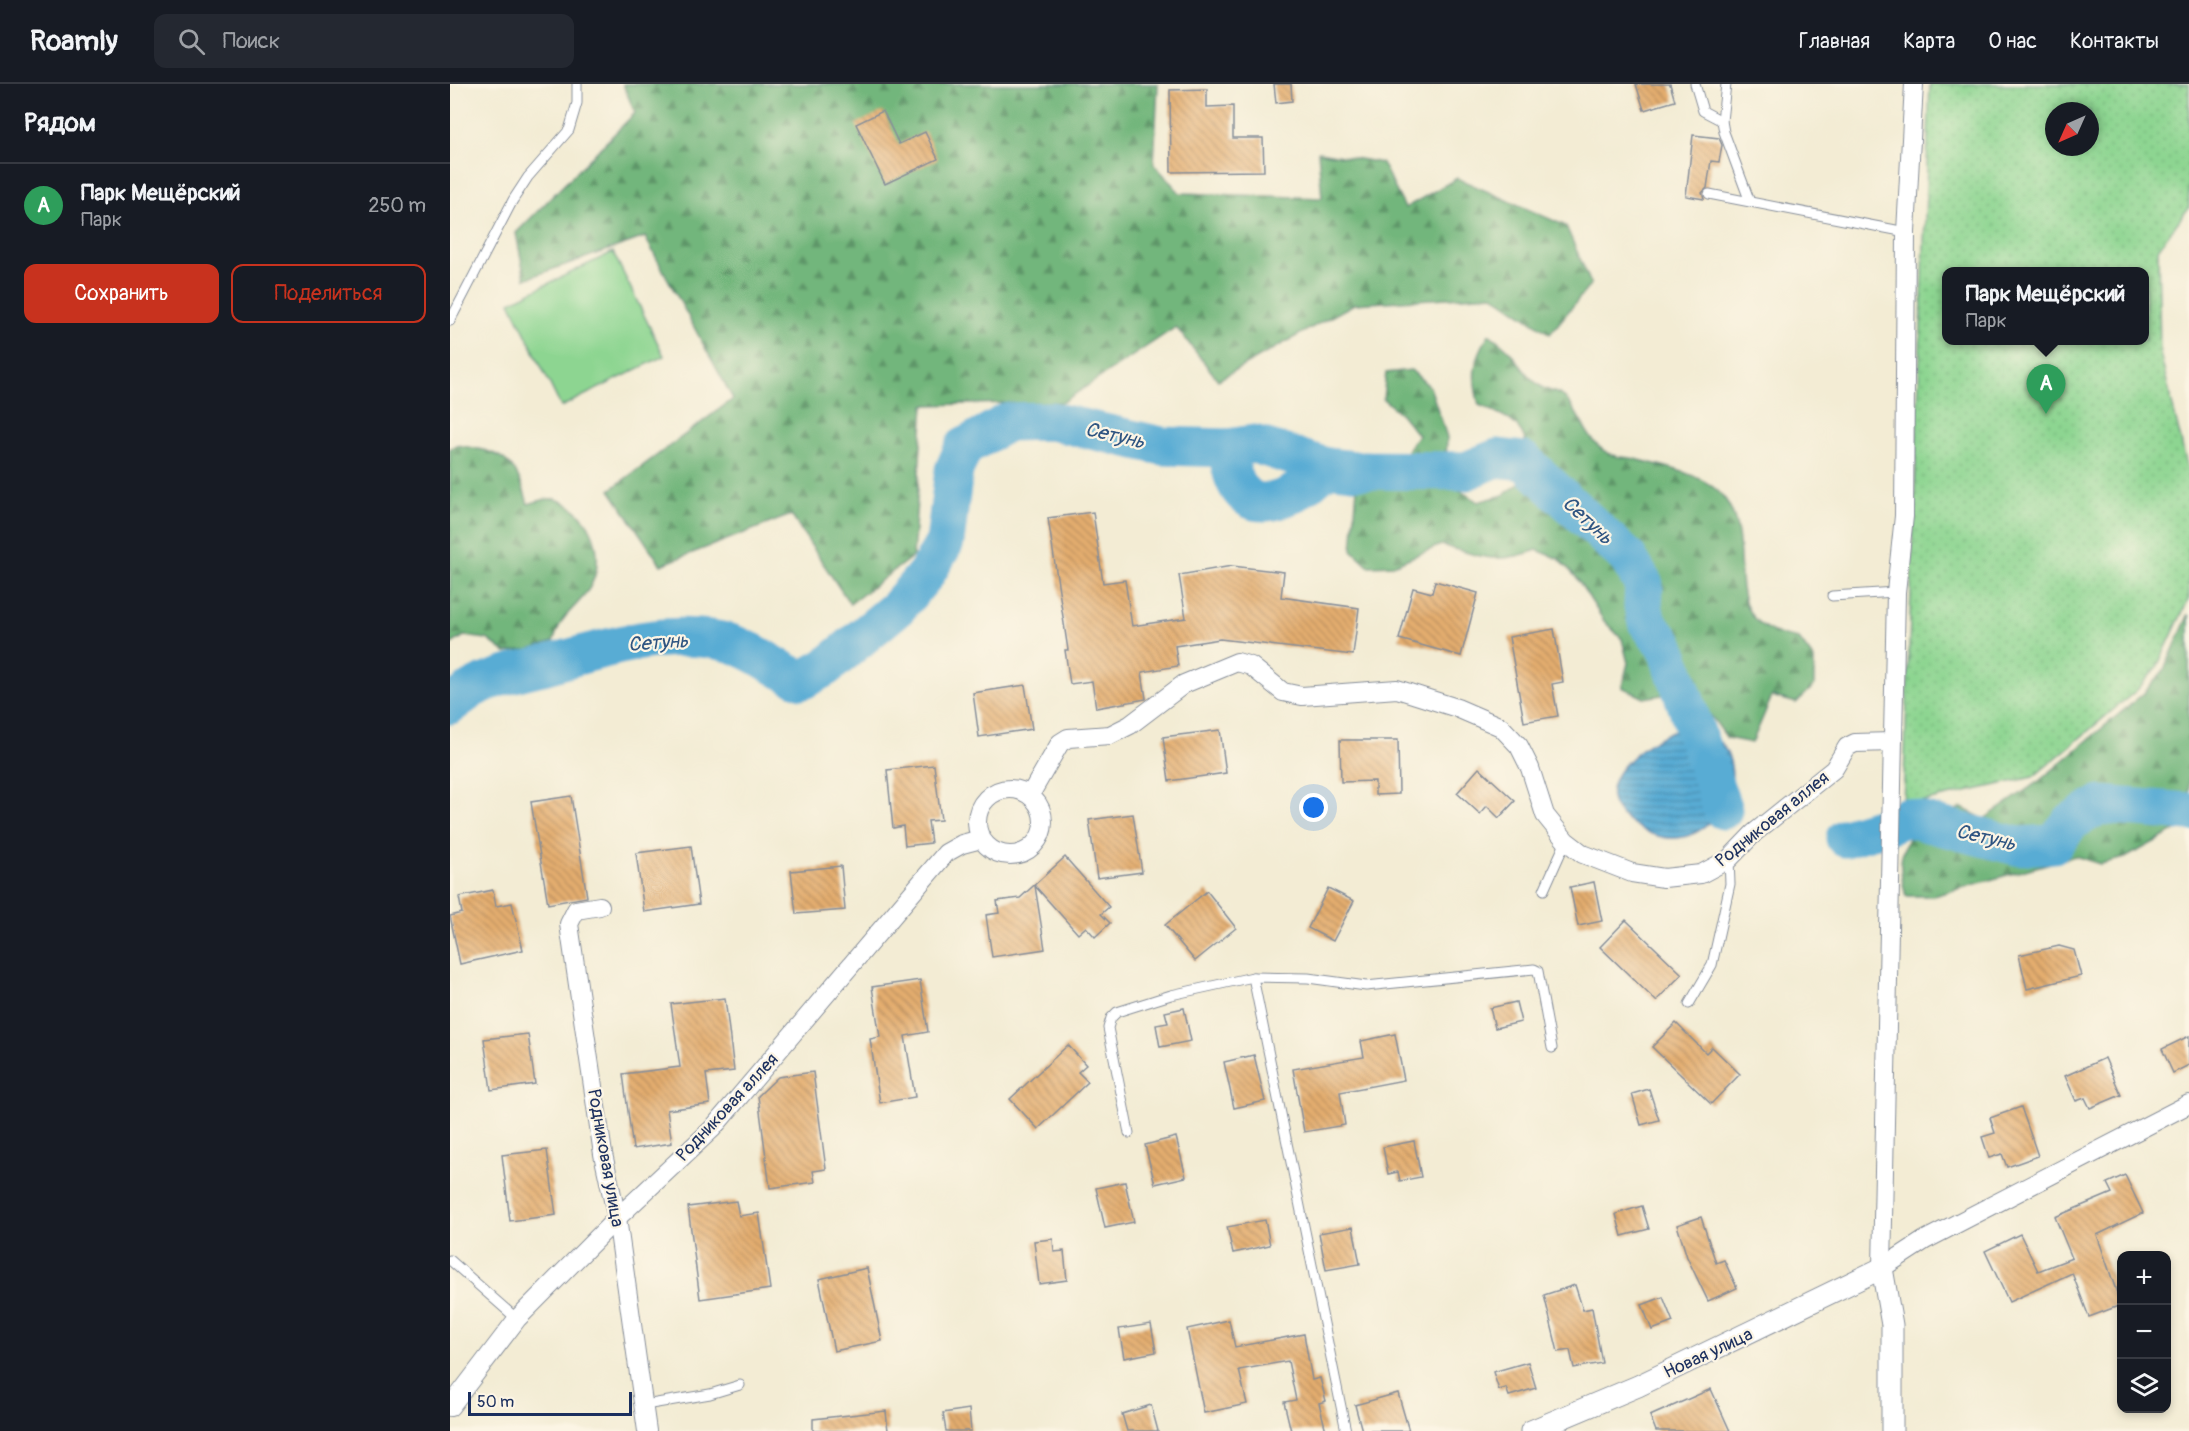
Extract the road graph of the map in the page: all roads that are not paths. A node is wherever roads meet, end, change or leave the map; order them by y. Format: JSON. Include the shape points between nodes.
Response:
{"nodes":[{"id":1,"x":577,"y":84,"type":"edge"},
{"id":2,"x":1695,"y":84,"type":"edge"},
{"id":3,"x":1726,"y":84,"type":"edge"},
{"id":4,"x":1914,"y":84,"type":"edge"},
{"id":5,"x":1722,"y":121,"type":"junction"},
{"id":6,"x":1709,"y":194,"type":"dead end"},
{"id":7,"x":1750,"y":202,"type":"junction"},
{"id":8,"x":1906,"y":232,"type":"junction"},
{"id":9,"x":450,"y":321,"type":"edge"},
{"id":10,"x":1896,"y":592,"type":"junction"},
{"id":11,"x":1832,"y":596,"type":"dead end"},
{"id":12,"x":1892,"y":742,"type":"junction"},
{"id":13,"x":1030,"y":795,"type":"junction"},
{"id":14,"x":981,"y":839,"type":"junction"},
{"id":15,"x":1566,"y":841,"type":"junction"},
{"id":16,"x":1729,"y":859,"type":"junction"},
{"id":17,"x":1544,"y":890,"type":"dead end"},
{"id":18,"x":600,"y":906,"type":"dead end"},
{"id":19,"x":1253,"y":977,"type":"junction"},
{"id":20,"x":1689,"y":1004,"type":"dead end"},
{"id":21,"x":1552,"y":1048,"type":"dead end"},
{"id":22,"x":2189,"y":1104,"type":"edge"},
{"id":23,"x":1129,"y":1133,"type":"dead end"},
{"id":24,"x":617,"y":1218,"type":"junction"},
{"id":25,"x":450,"y":1260,"type":"edge"},
{"id":26,"x":1882,"y":1268,"type":"junction"},
{"id":27,"x":517,"y":1319,"type":"junction"},
{"id":28,"x":740,"y":1385,"type":"dead end"},
{"id":29,"x":645,"y":1405,"type":"junction"},
{"id":30,"x":450,"y":1407,"type":"edge"},
{"id":31,"x":647,"y":1431,"type":"edge"},
{"id":32,"x":1346,"y":1431,"type":"edge"},
{"id":33,"x":1531,"y":1431,"type":"edge"},
{"id":34,"x":1892,"y":1431,"type":"edge"}],
"edges":[{"from":1,"to":9,"type":"lane","via":[[577,103],[569,130],[513,200]]},
{"from":2,"to":5,"type":"lane","via":[[1703,111]]},
{"from":3,"to":5,"type":"lane"},
{"from":4,"to":8,"type":"street"},
{"from":5,"to":7,"type":"lane"},
{"from":6,"to":7,"type":"lane"},
{"from":7,"to":8,"type":"lane"},
{"from":8,"to":10,"type":"street","via":[[1904,505]]},
{"from":10,"to":11,"type":"lane"},
{"from":10,"to":12,"type":"street"},
{"from":12,"to":16,"type":"street","name":"Родниковая аллея","via":[[1855,743],[1847,747],[1834,769],[1754,833]]},
{"from":12,"to":26,"type":"street"},
{"from":13,"to":14,"type":"street","via":[[1005,788],[983,801],[976,827]]},
{"from":13,"to":14,"type":"street","via":[[1039,804],[1043,830],[1027,851],[1002,855]]},
{"from":13,"to":15,"type":"street","name":"Родниковая аллея","via":[[1060,743],[1068,738],[1110,735],[1130,725],[1184,684],[1237,662],[1251,666],[1283,692],[1302,696],[1397,689],[1501,727],[1519,746],[1545,815]]},
{"from":14,"to":24,"type":"street","name":"Родниковая аллея","via":[[946,853],[712,1129]]},
{"from":15,"to":16,"type":"street","name":"Родниковая аллея","via":[[1583,854],[1632,873],[1664,878],[1701,874]]},
{"from":15,"to":17,"type":"lane"},
{"from":16,"to":20,"type":"lane","via":[[1730,884],[1712,965]]},
{"from":18,"to":24,"type":"street","name":"Родниковая улица","via":[[576,910],[569,924],[603,1154]]},
{"from":19,"to":21,"type":"lane","via":[[1308,978],[1366,986],[1534,969],[1541,982]]},
{"from":19,"to":23,"type":"lane","via":[[1171,995],[1117,1012],[1111,1018],[1108,1028]]},
{"from":19,"to":32,"type":"lane"},
{"from":22,"to":26,"type":"street","via":[[1925,1240]]},
{"from":24,"to":27,"type":"street","name":"Родниковая аллея"},
{"from":24,"to":29,"type":"street","name":"Родниковая улица"},
{"from":25,"to":27,"type":"lane"},
{"from":26,"to":33,"type":"street","name":"Новая улица","via":[[1638,1386]]},
{"from":26,"to":34,"type":"street","via":[[1892,1325]]},
{"from":27,"to":30,"type":"street","name":"Родниковая аллея"},
{"from":28,"to":29,"type":"lane"},
{"from":29,"to":31,"type":"street","name":"Родниковая улица"}]}
